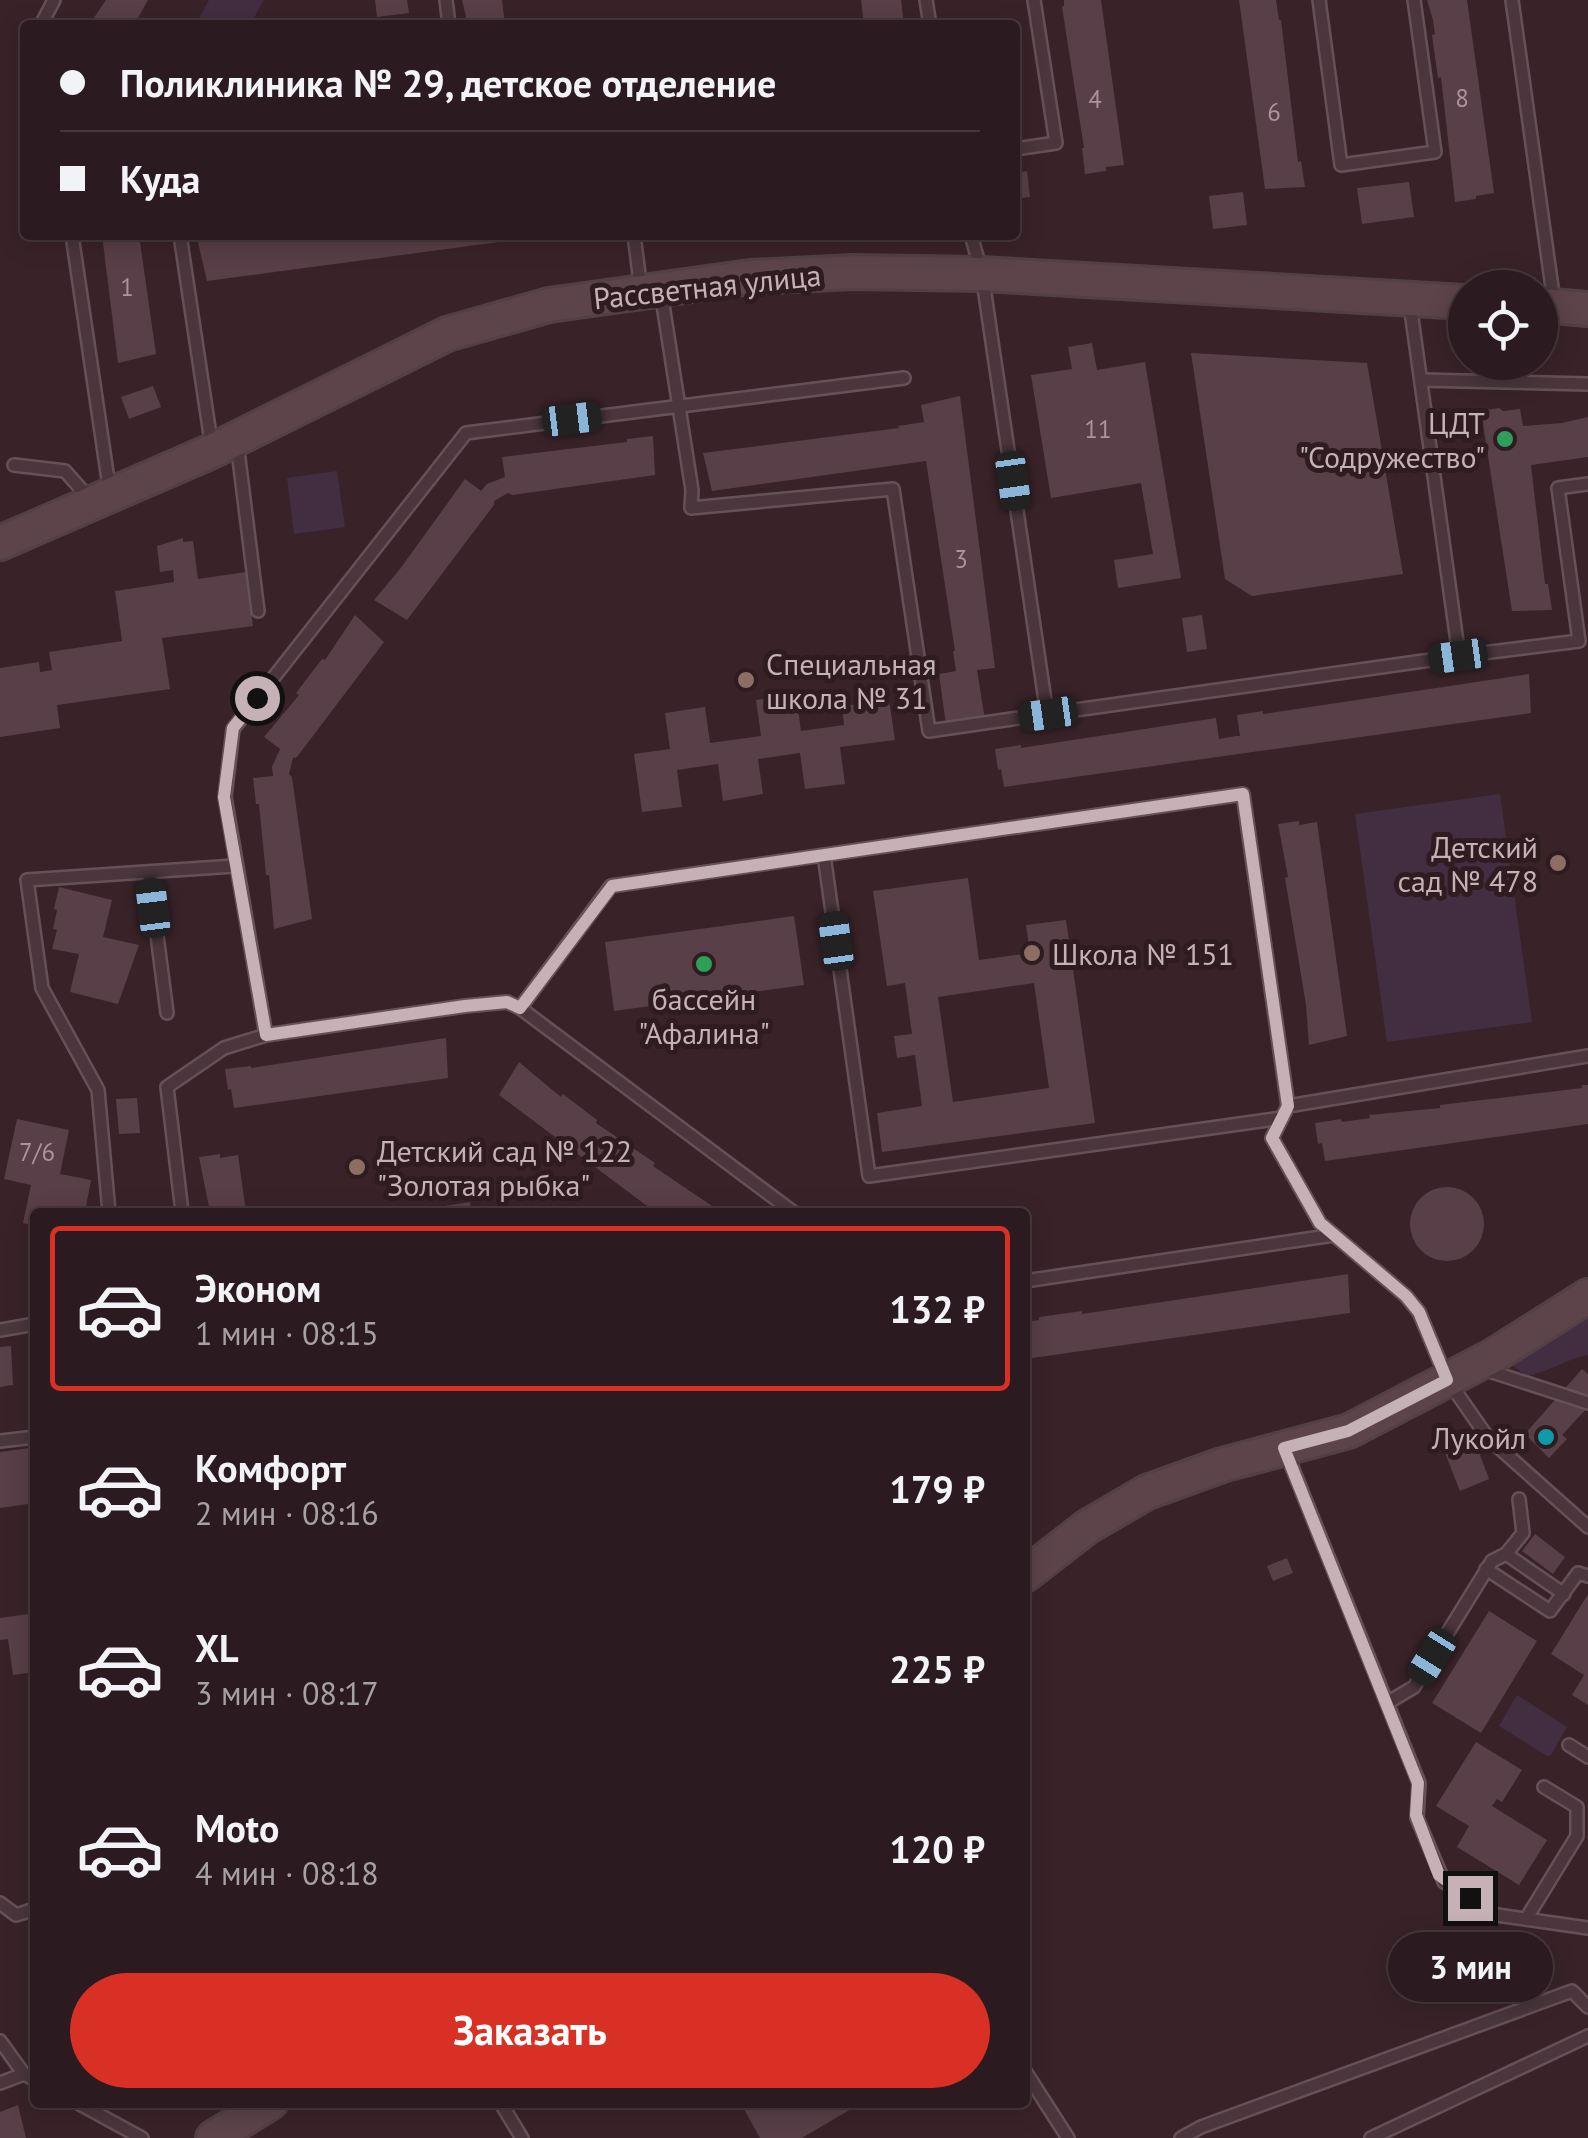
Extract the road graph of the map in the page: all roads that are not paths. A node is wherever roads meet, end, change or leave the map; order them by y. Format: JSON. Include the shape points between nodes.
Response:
{"nodes":[{"id":1,"x":1034,"y":0,"type":"edge"},
{"id":2,"x":1319,"y":0,"type":"edge"},
{"id":3,"x":1414,"y":0,"type":"edge"},
{"id":4,"x":1512,"y":0,"type":"edge"},
{"id":5,"x":1020,"y":148,"type":"edge"},
{"id":6,"x":73,"y":240,"type":"edge"},
{"id":7,"x":181,"y":240,"type":"edge"},
{"id":8,"x":636,"y":240,"type":"edge"},
{"id":9,"x":972,"y":240,"type":"edge"},
{"id":10,"x":1544,"y":270,"type":"edge"},
{"id":11,"x":982,"y":274,"type":"junction"},
{"id":12,"x":651,"y":289,"type":"junction"},
{"id":13,"x":1410,"y":299,"type":"junction"},
{"id":14,"x":1448,"y":301,"type":"edge"},
{"id":15,"x":1558,"y":307,"type":"edge"},
{"id":16,"x":1588,"y":309,"type":"edge"},
{"id":17,"x":904,"y":378,"type":"dead end"},
{"id":18,"x":1421,"y":380,"type":"junction"},
{"id":19,"x":1588,"y":384,"type":"edge"},
{"id":20,"x":678,"y":406,"type":"junction"},
{"id":21,"x":224,"y":445,"type":"junction"},
{"id":22,"x":14,"y":465,"type":"dead end"},
{"id":23,"x":1588,"y":484,"type":"edge"},
{"id":24,"x":101,"y":497,"type":"junction"},
{"id":25,"x":0,"y":543,"type":"edge"},
{"id":26,"x":258,"y":610,"type":"dead end"},
{"id":27,"x":1458,"y":656,"type":"junction"},
{"id":28,"x":1048,"y":714,"type":"junction"},
{"id":29,"x":824,"y":855,"type":"junction"},
{"id":30,"x":234,"y":866,"type":"junction"},
{"id":31,"x":149,"y":873,"type":"junction"},
{"id":32,"x":520,"y":1008,"type":"junction"},
{"id":33,"x":167,"y":1012,"type":"dead end"},
{"id":34,"x":266,"y":1035,"type":"junction"},
{"id":35,"x":1588,"y":1056,"type":"edge"},
{"id":36,"x":1285,"y":1112,"type":"junction"},
{"id":37,"x":109,"y":1208,"type":"edge"},
{"id":38,"x":182,"y":1208,"type":"edge"},
{"id":39,"x":788,"y":1208,"type":"edge"},
{"id":40,"x":1334,"y":1235,"type":"junction"},
{"id":41,"x":1030,"y":1281,"type":"edge"},
{"id":42,"x":1588,"y":1296,"type":"edge"},
{"id":43,"x":30,"y":1325,"type":"edge"},
{"id":44,"x":0,"y":1330,"type":"edge"},
{"id":45,"x":1461,"y":1373,"type":"junction"},
{"id":46,"x":1588,"y":1404,"type":"edge"},
{"id":47,"x":30,"y":1438,"type":"edge"},
{"id":48,"x":0,"y":1441,"type":"edge"},
{"id":49,"x":1284,"y":1448,"type":"junction"},
{"id":50,"x":1519,"y":1500,"type":"dead end"},
{"id":51,"x":1588,"y":1527,"type":"edge"},
{"id":52,"x":1506,"y":1554,"type":"junction"},
{"id":53,"x":1486,"y":1569,"type":"junction"},
{"id":54,"x":1030,"y":1570,"type":"edge"},
{"id":55,"x":1588,"y":1576,"type":"edge"},
{"id":56,"x":1564,"y":1594,"type":"junction"},
{"id":57,"x":1387,"y":1703,"type":"junction"},
{"id":58,"x":1569,"y":1745,"type":"dead end"},
{"id":59,"x":1588,"y":1757,"type":"edge"},
{"id":60,"x":1544,"y":1787,"type":"dead end"},
{"id":61,"x":1583,"y":1828,"type":"edge"},
{"id":62,"x":0,"y":1903,"type":"edge"},
{"id":63,"x":30,"y":1911,"type":"edge"},
{"id":64,"x":1526,"y":1919,"type":"junction"},
{"id":65,"x":1588,"y":1928,"type":"edge"},
{"id":66,"x":1588,"y":2007,"type":"edge"},
{"id":67,"x":1588,"y":2036,"type":"edge"},
{"id":68,"x":0,"y":2042,"type":"edge"},
{"id":69,"x":29,"y":2077,"type":"edge"},
{"id":70,"x":1030,"y":2079,"type":"edge"},
{"id":71,"x":0,"y":2083,"type":"edge"},
{"id":72,"x":87,"y":2108,"type":"edge"},
{"id":73,"x":263,"y":2108,"type":"edge"},
{"id":74,"x":504,"y":2108,"type":"edge"},
{"id":75,"x":231,"y":2133,"type":"edge"},
{"id":76,"x":142,"y":2138,"type":"edge"},
{"id":77,"x":522,"y":2138,"type":"edge"},
{"id":78,"x":1068,"y":2138,"type":"edge"},
{"id":79,"x":1181,"y":2138,"type":"edge"},
{"id":80,"x":1372,"y":2138,"type":"edge"}],
"edges":[{"from":1,"to":5,"type":"lane","via":[[1056,143]]},
{"from":2,"to":3,"type":"lane","via":[[1341,165],[1435,152]]},
{"from":4,"to":10,"type":"lane"},
{"from":6,"to":24,"type":"lane"},
{"from":7,"to":21,"type":"lane"},
{"from":8,"to":12,"type":"lane"},
{"from":9,"to":11,"type":"lane"},
{"from":11,"to":12,"type":"street","name":"Рассветная улица","via":[[750,276]]},
{"from":11,"to":13,"type":"street","name":"Рассветная улица"},
{"from":11,"to":28,"type":"lane"},
{"from":12,"to":20,"type":"lane"},
{"from":12,"to":21,"type":"street","name":"Рассветная улица","via":[[549,305],[446,334]]},
{"from":13,"to":14,"type":"street","name":"Рассветная улица"},
{"from":13,"to":18,"type":"lane"},
{"from":15,"to":16,"type":"street"},
{"from":17,"to":20,"type":"lane"},
{"from":18,"to":19,"type":"lane"},
{"from":18,"to":27,"type":"lane"},
{"from":20,"to":28,"type":"lane","via":[[691,508],[893,489],[930,731]]},
{"from":20,"to":30,"type":"lane","via":[[466,433],[233,728],[224,797]]},
{"from":21,"to":24,"type":"street","name":"Рассветная улица"},
{"from":21,"to":26,"type":"lane"},
{"from":22,"to":24,"type":"lane","via":[[65,471]]},
{"from":23,"to":27,"type":"lane","via":[[1558,488],[1579,641]]},
{"from":24,"to":25,"type":"street","name":"Рассветная улица"},
{"from":27,"to":28,"type":"lane"},
{"from":29,"to":32,"type":"lane","via":[[612,886]]},
{"from":29,"to":36,"type":"lane","via":[[1243,794]]},
{"from":29,"to":36,"type":"lane","via":[[869,1176]]},
{"from":30,"to":31,"type":"lane"},
{"from":30,"to":34,"type":"lane"},
{"from":31,"to":33,"type":"lane"},
{"from":31,"to":37,"type":"lane","via":[[27,880],[42,988],[98,1090]]},
{"from":32,"to":34,"type":"lane","via":[[507,1002],[465,1006]]},
{"from":32,"to":39,"type":"lane"},
{"from":34,"to":38,"type":"lane","via":[[224,1048],[167,1086]]},
{"from":35,"to":36,"type":"lane"},
{"from":36,"to":40,"type":"lane","via":[[1272,1138],[1320,1223]]},
{"from":40,"to":41,"type":"lane"},
{"from":40,"to":45,"type":"lane","via":[[1406,1296]]},
{"from":42,"to":45,"type":"street"},
{"from":43,"to":44,"type":"lane"},
{"from":45,"to":46,"type":"lane"},
{"from":45,"to":49,"type":"street","via":[[1348,1431]]},
{"from":45,"to":51,"type":"lane","via":[[1488,1438]]},
{"from":47,"to":48,"type":"lane"},
{"from":49,"to":54,"type":"street","via":[[1148,1492],[1087,1526]]},
{"from":49,"to":57,"type":"lane"},
{"from":50,"to":52,"type":"lane","via":[[1524,1531]]},
{"from":52,"to":53,"type":"lane"},
{"from":52,"to":56,"type":"lane"},
{"from":53,"to":56,"type":"lane","via":[[1546,1610]]},
{"from":53,"to":57,"type":"lane","via":[[1414,1686]]},
{"from":55,"to":56,"type":"lane","via":[[1578,1573]]},
{"from":57,"to":64,"type":"lane","via":[[1418,1783],[1416,1815],[1441,1880],[1497,1915]]},
{"from":58,"to":59,"type":"lane"},
{"from":60,"to":61,"type":"lane","via":[[1576,1807]]},
{"from":61,"to":64,"type":"lane"},
{"from":62,"to":63,"type":"lane","via":[[16,1915]]},
{"from":64,"to":65,"type":"lane"},
{"from":66,"to":79,"type":"lane","via":[[1572,1991]]},
{"from":67,"to":80,"type":"lane"},
{"from":68,"to":69,"type":"lane"},
{"from":69,"to":71,"type":"lane"},
{"from":70,"to":78,"type":"lane"},
{"from":72,"to":76,"type":"lane"},
{"from":73,"to":75,"type":"street"},
{"from":74,"to":77,"type":"lane"}]}
